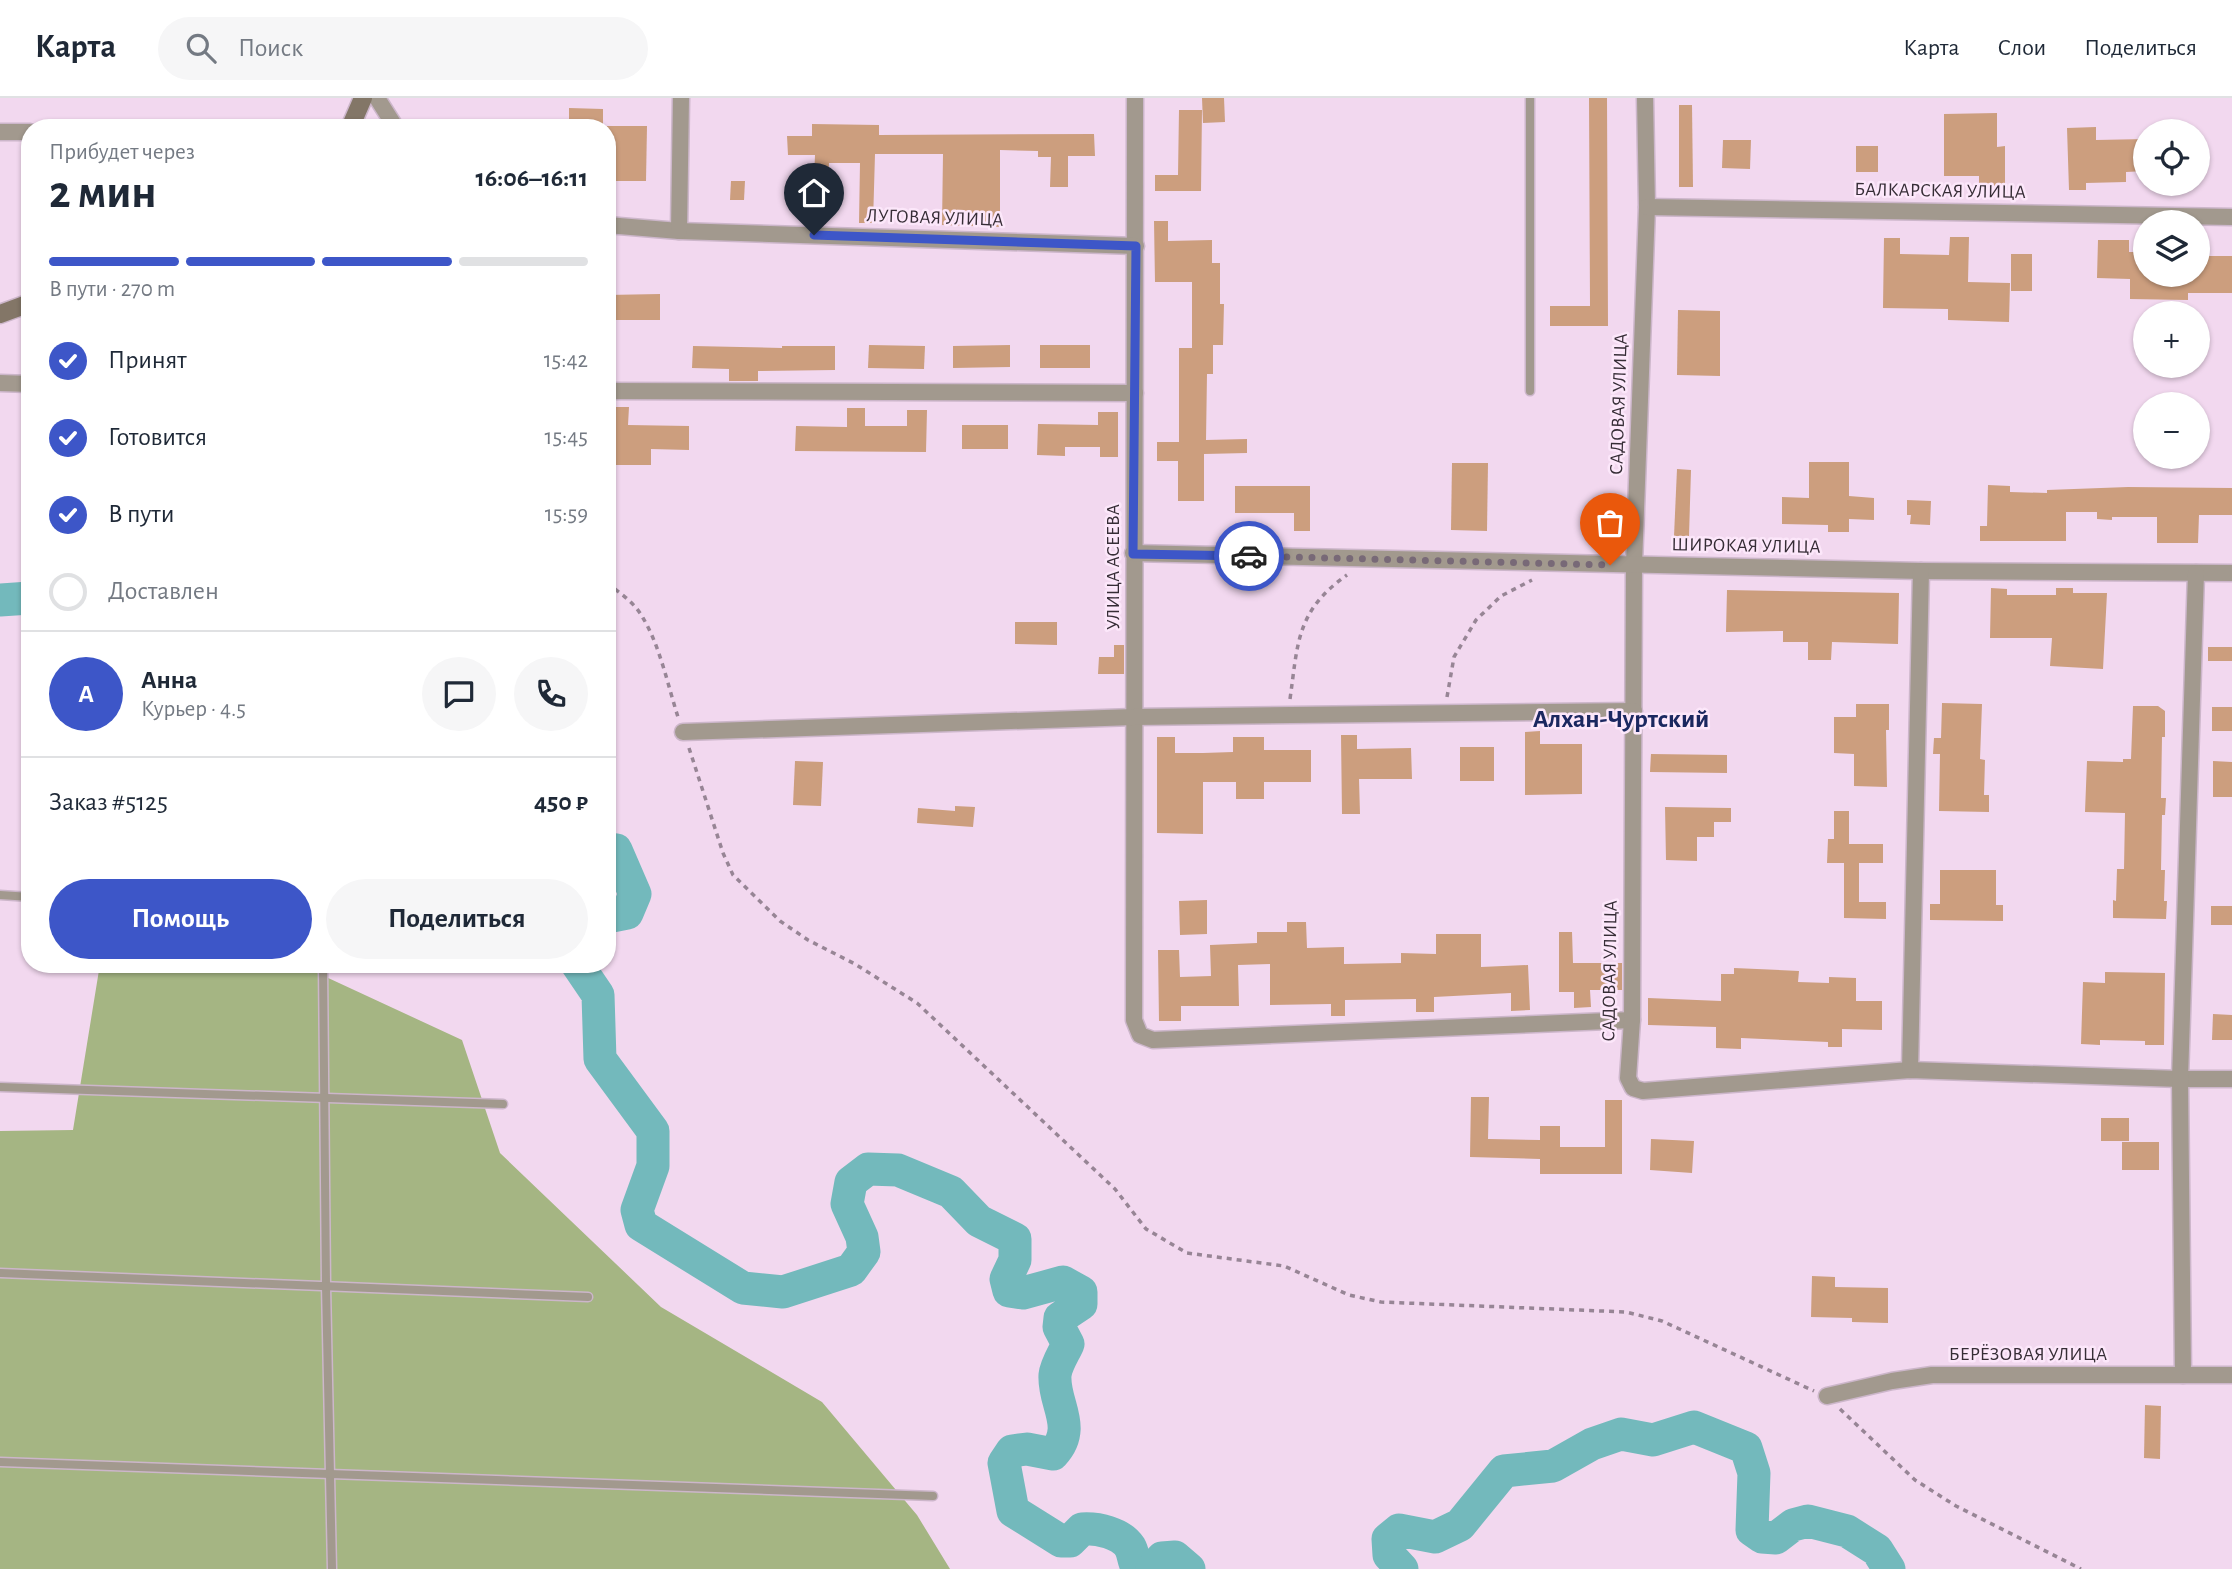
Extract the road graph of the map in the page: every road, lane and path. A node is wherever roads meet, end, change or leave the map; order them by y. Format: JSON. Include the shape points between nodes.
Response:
{"nodes":[{"id":1,"x":363,"y":98,"type":"edge"},
{"id":2,"x":377,"y":98,"type":"edge"},
{"id":3,"x":681,"y":98,"type":"edge"},
{"id":4,"x":1135,"y":98,"type":"edge"},
{"id":5,"x":1530,"y":98,"type":"edge"},
{"id":6,"x":1645,"y":98,"type":"edge"},
{"id":7,"x":354,"y":119,"type":"edge"},
{"id":8,"x":390,"y":119,"type":"edge"},
{"id":9,"x":0,"y":132,"type":"edge"},
{"id":10,"x":21,"y":132,"type":"edge"},
{"id":11,"x":1647,"y":207,"type":"junction"},
{"id":12,"x":2232,"y":218,"type":"edge"},
{"id":13,"x":616,"y":226,"type":"edge"},
{"id":14,"x":680,"y":231,"type":"junction"},
{"id":15,"x":1136,"y":246,"type":"junction"},
{"id":16,"x":21,"y":306,"type":"edge"},
{"id":17,"x":0,"y":314,"type":"edge"},
{"id":18,"x":0,"y":383,"type":"edge"},
{"id":19,"x":21,"y":384,"type":"edge"},
{"id":20,"x":616,"y":391,"type":"edge"},
{"id":21,"x":1530,"y":391,"type":"dead end"},
{"id":22,"x":1135,"y":393,"type":"junction"},
{"id":23,"x":1133,"y":554,"type":"junction"},
{"id":24,"x":1370,"y":559,"type":"junction"},
{"id":25,"x":1561,"y":564,"type":"junction"},
{"id":26,"x":1634,"y":565,"type":"junction"},
{"id":27,"x":1921,"y":571,"type":"junction"},
{"id":28,"x":2196,"y":573,"type":"junction"},
{"id":29,"x":2232,"y":573,"type":"edge"},
{"id":30,"x":616,"y":590,"type":"edge"},
{"id":31,"x":1633,"y":711,"type":"junction"},
{"id":32,"x":1445,"y":713,"type":"junction"},
{"id":33,"x":1288,"y":715,"type":"junction"},
{"id":34,"x":1134,"y":717,"type":"junction"},
{"id":35,"x":683,"y":732,"type":"junction"},
{"id":36,"x":0,"y":895,"type":"edge"},
{"id":37,"x":21,"y":896,"type":"edge"},
{"id":38,"x":323,"y":973,"type":"edge"},
{"id":39,"x":1632,"y":1020,"type":"junction"},
{"id":40,"x":1910,"y":1070,"type":"junction"},
{"id":41,"x":2180,"y":1079,"type":"junction"},
{"id":42,"x":2232,"y":1079,"type":"edge"},
{"id":43,"x":0,"y":1087,"type":"edge"},
{"id":44,"x":323,"y":1098,"type":"junction"},
{"id":45,"x":503,"y":1104,"type":"dead end"},
{"id":46,"x":0,"y":1273,"type":"edge"},
{"id":47,"x":326,"y":1286,"type":"junction"},
{"id":48,"x":588,"y":1297,"type":"dead end"},
{"id":49,"x":2183,"y":1375,"type":"junction"},
{"id":50,"x":2232,"y":1375,"type":"edge"},
{"id":51,"x":1826,"y":1396,"type":"junction"},
{"id":52,"x":0,"y":1462,"type":"edge"},
{"id":53,"x":330,"y":1474,"type":"junction"},
{"id":54,"x":933,"y":1496,"type":"dead end"},
{"id":55,"x":332,"y":1569,"type":"edge"},
{"id":56,"x":2081,"y":1569,"type":"edge"}],
"edges":[{"from":1,"to":7,"type":"street"},
{"from":2,"to":8,"type":"street"},
{"from":3,"to":14,"type":"street"},
{"from":4,"to":15,"type":"street","name":"УЛИЦА АСЕЕВА"},
{"from":5,"to":21,"type":"lane"},
{"from":6,"to":11,"type":"street","name":"САДОВАЯ УЛИЦА"},
{"from":9,"to":10,"type":"street"},
{"from":11,"to":12,"type":"street","name":"БАЛКАРСКАЯ УЛИЦА"},
{"from":11,"to":26,"type":"street","name":"САДОВАЯ УЛИЦА"},
{"from":13,"to":14,"type":"street","name":"ЛУГОВАЯ УЛИЦА"},
{"from":14,"to":15,"type":"street","name":"ЛУГОВАЯ УЛИЦА"},
{"from":15,"to":22,"type":"street","name":"УЛИЦА АСЕЕВА"},
{"from":16,"to":17,"type":"street"},
{"from":18,"to":19,"type":"street"},
{"from":20,"to":22,"type":"street"},
{"from":22,"to":23,"type":"street","name":"УЛИЦА АСЕЕВА"},
{"from":23,"to":24,"type":"street","name":"ШИРОКАЯ УЛИЦА"},
{"from":23,"to":34,"type":"street","name":"УЛИЦА АСЕЕВА"},
{"from":24,"to":25,"type":"street","name":"ШИРОКАЯ УЛИЦА"},
{"from":24,"to":33,"type":"path","via":[[1309,612],[1300,633]]},
{"from":25,"to":26,"type":"street","name":"ШИРОКАЯ УЛИЦА"},
{"from":25,"to":32,"type":"path","via":[[1501,596],[1476,620],[1454,657]]},
{"from":26,"to":27,"type":"street","name":"ШИРОКАЯ УЛИЦА"},
{"from":26,"to":31,"type":"street","name":"САДОВАЯ УЛИЦА"},
{"from":27,"to":28,"type":"street","name":"ШИРОКАЯ УЛИЦА"},
{"from":27,"to":40,"type":"street"},
{"from":28,"to":29,"type":"street","name":"ШИРОКАЯ УЛИЦА"},
{"from":28,"to":41,"type":"street"},
{"from":30,"to":35,"type":"path","via":[[642,616],[652,635]]},
{"from":31,"to":32,"type":"street"},
{"from":31,"to":39,"type":"street","name":"САДОВАЯ УЛИЦА"},
{"from":32,"to":33,"type":"street"},
{"from":33,"to":34,"type":"street"},
{"from":34,"to":35,"type":"street"},
{"from":34,"to":39,"type":"street","name":"УЛИЦА АСЕЕВА","via":[[1134,1020],[1140,1035],[1153,1040]]},
{"from":35,"to":51,"type":"path","via":[[733,875],[780,921],[917,1003],[1115,1189],[1146,1229],[1187,1253],[1284,1266],[1349,1295],[1381,1302],[1626,1312],[1662,1321]]},
{"from":36,"to":37,"type":"lane"},
{"from":38,"to":44,"type":"lane"},
{"from":39,"to":40,"type":"street","name":"САДОВАЯ УЛИЦА","via":[[1628,1078],[1633,1088],[1643,1091]]},
{"from":40,"to":41,"type":"street"},
{"from":41,"to":42,"type":"street"},
{"from":41,"to":49,"type":"street"},
{"from":43,"to":44,"type":"lane"},
{"from":44,"to":45,"type":"lane"},
{"from":44,"to":47,"type":"lane"},
{"from":46,"to":47,"type":"lane"},
{"from":47,"to":48,"type":"lane"},
{"from":47,"to":53,"type":"lane"},
{"from":49,"to":50,"type":"street","name":"БЕРЁЗОВАЯ УЛИЦА"},
{"from":49,"to":51,"type":"street","name":"БЕРЁЗОВАЯ УЛИЦА","via":[[1932,1375]]},
{"from":51,"to":56,"type":"path","via":[[1915,1480],[1956,1506]]},
{"from":52,"to":53,"type":"lane"},
{"from":53,"to":54,"type":"lane"},
{"from":53,"to":55,"type":"lane"}]}
